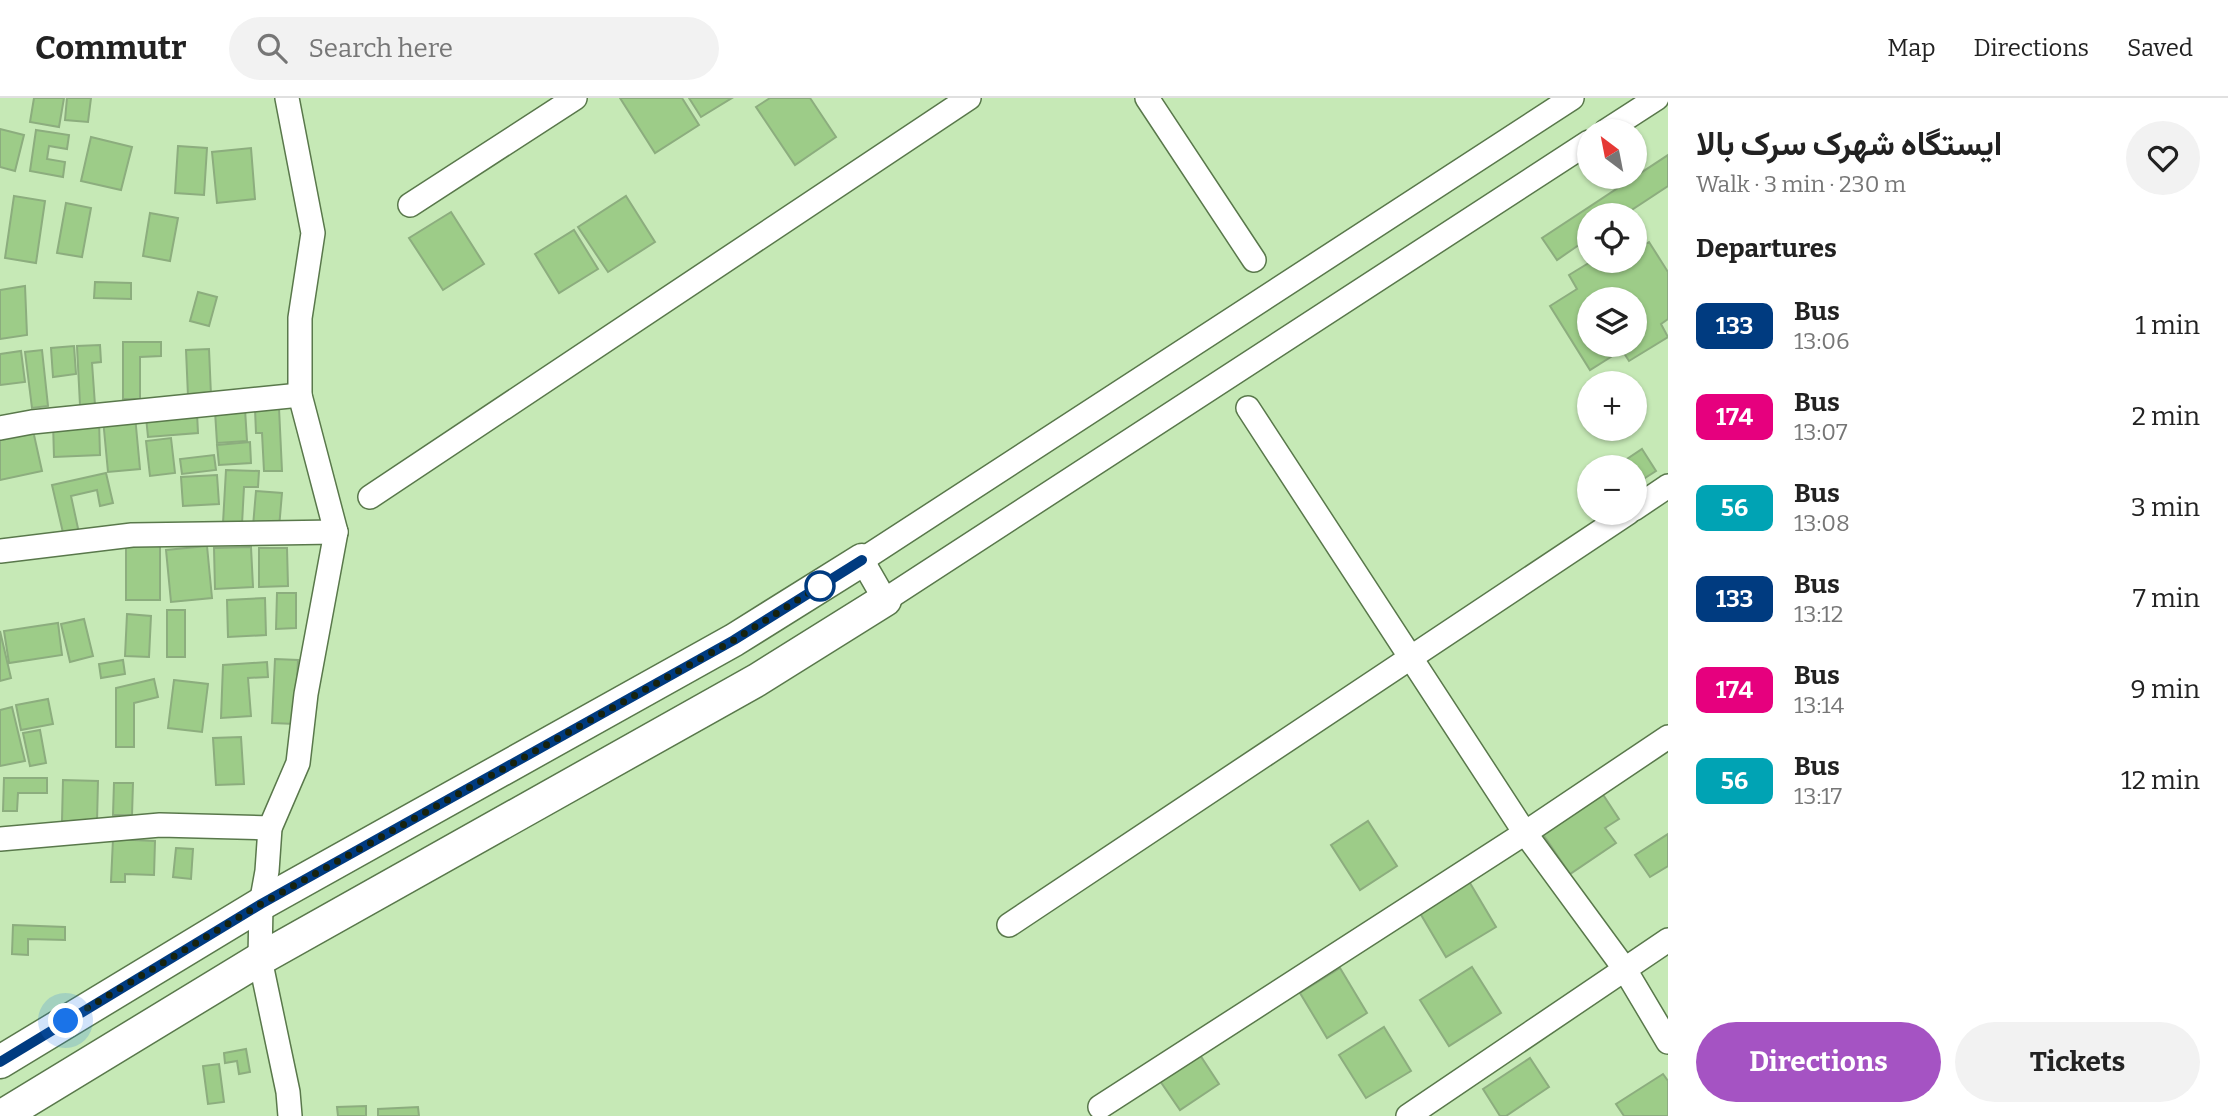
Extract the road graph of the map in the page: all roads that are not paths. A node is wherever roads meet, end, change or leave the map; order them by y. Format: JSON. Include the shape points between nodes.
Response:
{"nodes":[{"id":1,"x":286,"y":98,"type":"edge"},
{"id":2,"x":575,"y":98,"type":"edge"},
{"id":3,"x":969,"y":98,"type":"edge"},
{"id":4,"x":1147,"y":98,"type":"edge"},
{"id":5,"x":1572,"y":98,"type":"edge"},
{"id":6,"x":1657,"y":98,"type":"edge"},
{"id":7,"x":1625,"y":119,"type":"edge"},
{"id":8,"x":1577,"y":150,"type":"edge"},
{"id":9,"x":410,"y":205,"type":"dead end"},
{"id":10,"x":1254,"y":260,"type":"dead end"},
{"id":11,"x":300,"y":395,"type":"junction"},
{"id":12,"x":1248,"y":408,"type":"dead end"},
{"id":13,"x":0,"y":428,"type":"edge"},
{"id":14,"x":1668,"y":486,"type":"edge"},
{"id":15,"x":370,"y":497,"type":"dead end"},
{"id":16,"x":1647,"y":500,"type":"edge"},
{"id":17,"x":1611,"y":525,"type":"edge"},
{"id":18,"x":336,"y":532,"type":"junction"},
{"id":19,"x":0,"y":551,"type":"edge"},
{"id":20,"x":862,"y":560,"type":"junction"},
{"id":21,"x":885,"y":600,"type":"junction"},
{"id":22,"x":1410,"y":658,"type":"junction"},
{"id":23,"x":1668,"y":737,"type":"edge"},
{"id":24,"x":270,"y":828,"type":"junction"},
{"id":25,"x":1525,"y":833,"type":"junction"},
{"id":26,"x":0,"y":839,"type":"edge"},
{"id":27,"x":261,"y":904,"type":"junction"},
{"id":28,"x":1009,"y":925,"type":"dead end"},
{"id":29,"x":1668,"y":940,"type":"edge"},
{"id":30,"x":260,"y":959,"type":"junction"},
{"id":31,"x":1624,"y":968,"type":"junction"},
{"id":32,"x":1668,"y":1042,"type":"edge"},
{"id":33,"x":0,"y":1062,"type":"edge"},
{"id":34,"x":1100,"y":1107,"type":"dead end"},
{"id":35,"x":2,"y":1116,"type":"edge"},
{"id":36,"x":290,"y":1116,"type":"edge"},
{"id":37,"x":1408,"y":1116,"type":"edge"}],
"edges":[{"from":1,"to":11,"type":"street","via":[[313,233],[300,318]]},
{"from":2,"to":9,"type":"street"},
{"from":3,"to":15,"type":"street"},
{"from":4,"to":10,"type":"street"},
{"from":5,"to":20,"type":"street"},
{"from":6,"to":7,"type":"street"},
{"from":8,"to":21,"type":"street"},
{"from":11,"to":13,"type":"street"},
{"from":11,"to":18,"type":"street"},
{"from":12,"to":22,"type":"street"},
{"from":14,"to":16,"type":"street"},
{"from":17,"to":22,"type":"street"},
{"from":18,"to":19,"type":"street","via":[[132,535]]},
{"from":18,"to":24,"type":"street","via":[[298,763]]},
{"from":20,"to":21,"type":"street"},
{"from":20,"to":27,"type":"main road","via":[[734,640]]},
{"from":21,"to":30,"type":"main road","via":[[757,680]]},
{"from":22,"to":25,"type":"street"},
{"from":22,"to":28,"type":"street"},
{"from":23,"to":25,"type":"street"},
{"from":24,"to":26,"type":"street","via":[[160,825]]},
{"from":24,"to":27,"type":"street"},
{"from":25,"to":31,"type":"street"},
{"from":25,"to":34,"type":"street"},
{"from":27,"to":30,"type":"street"},
{"from":27,"to":33,"type":"main road"},
{"from":29,"to":31,"type":"street"},
{"from":30,"to":35,"type":"main road"},
{"from":30,"to":36,"type":"street"},
{"from":31,"to":32,"type":"street"},
{"from":31,"to":37,"type":"street"}]}
